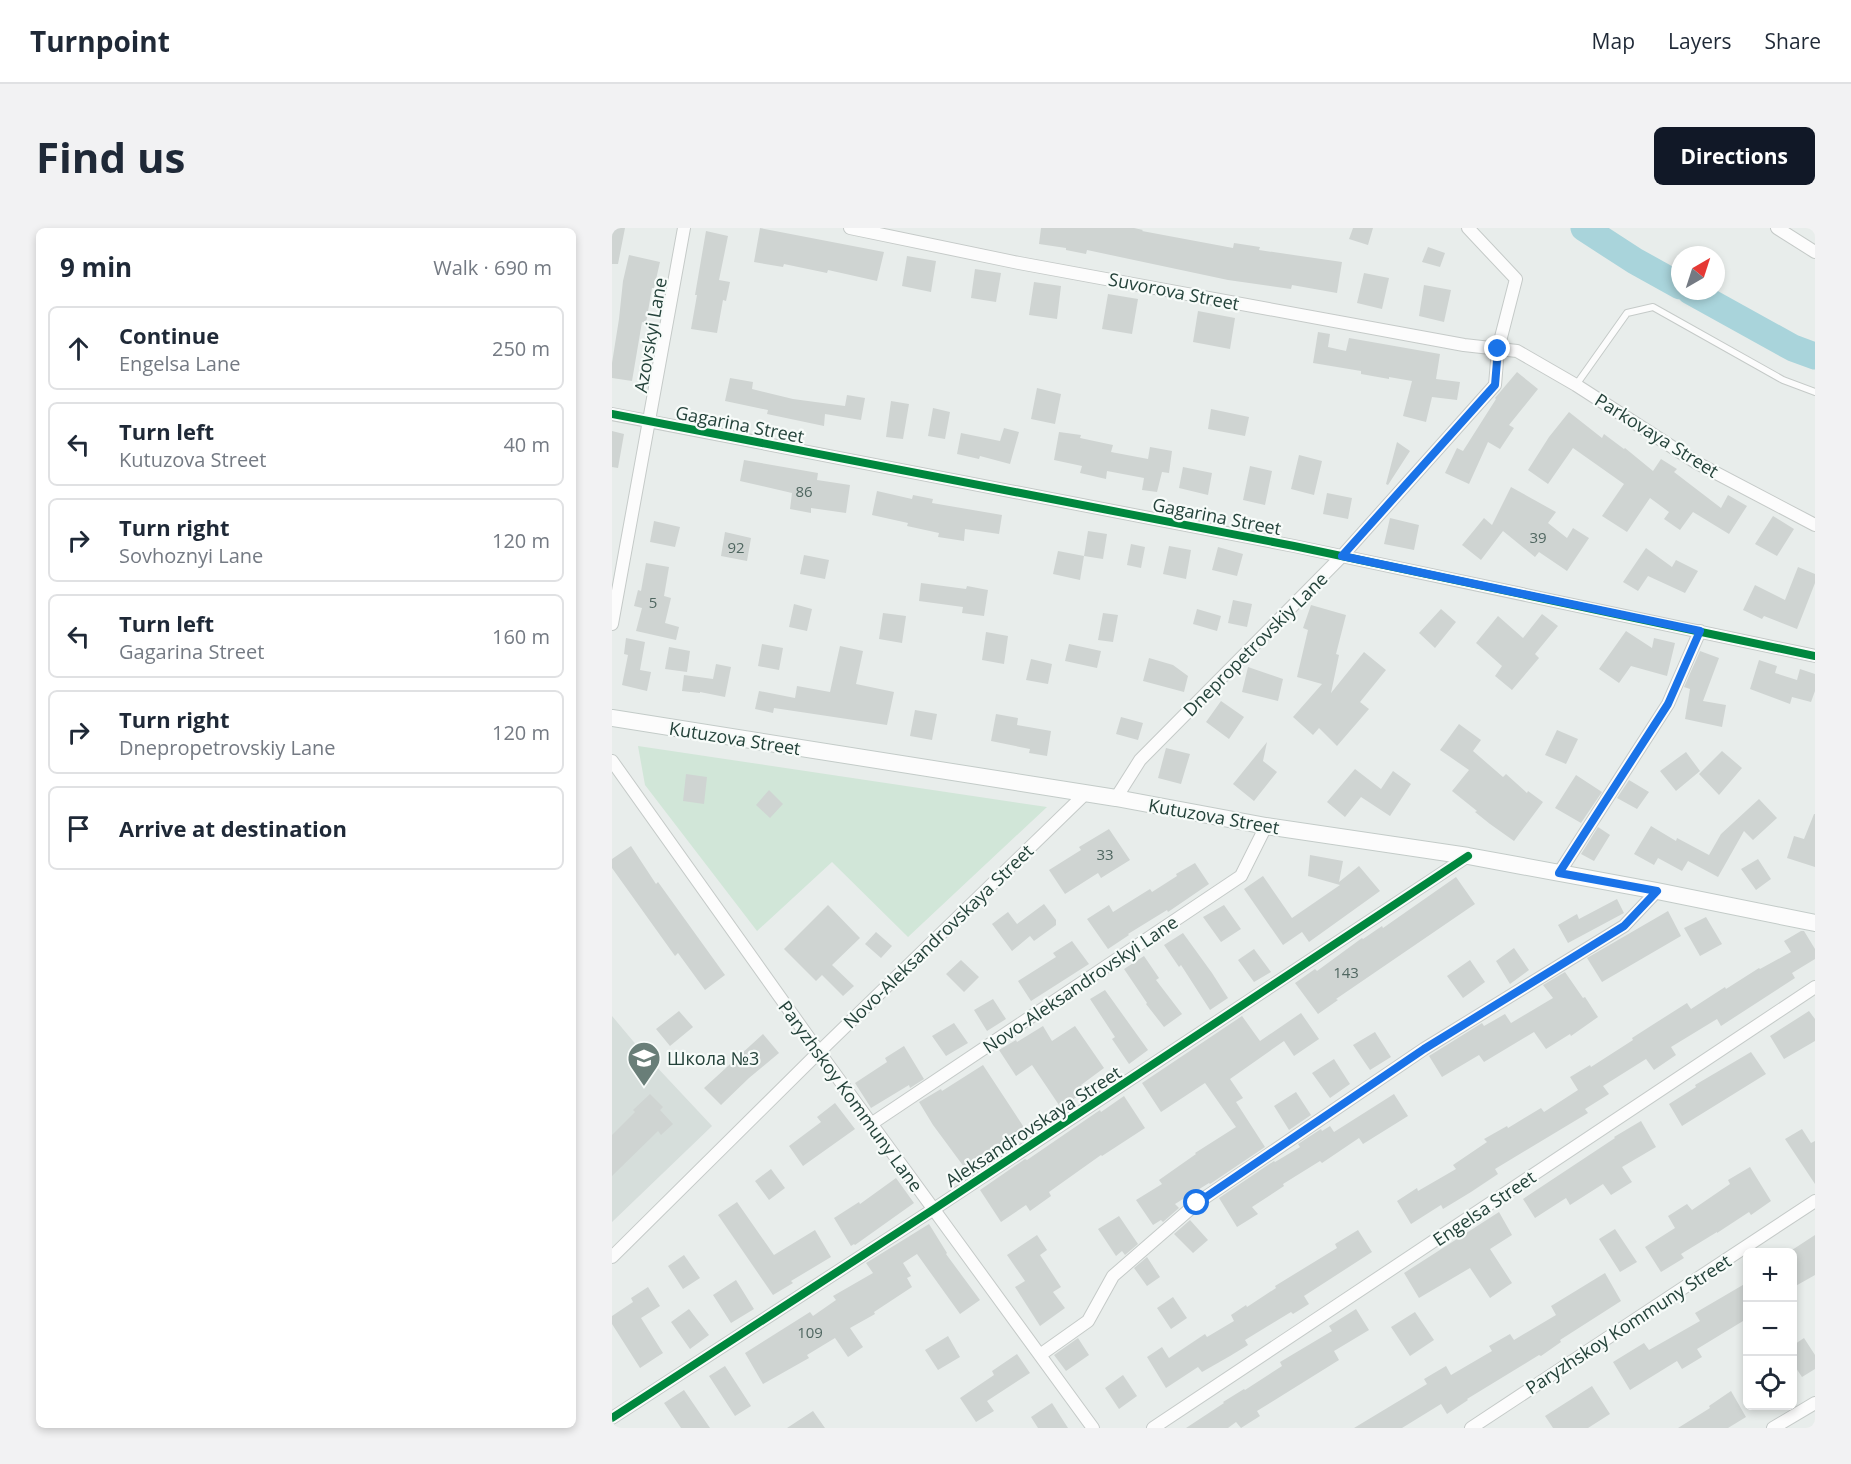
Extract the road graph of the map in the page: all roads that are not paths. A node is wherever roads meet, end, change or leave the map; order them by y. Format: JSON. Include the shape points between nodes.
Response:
{"nodes":[{"id":1,"x":684,"y":228,"type":"edge"},
{"id":2,"x":850,"y":228,"type":"edge"},
{"id":3,"x":1468,"y":228,"type":"edge"},
{"id":4,"x":1777,"y":228,"type":"edge"},
{"id":5,"x":1815,"y":252,"type":"edge"},
{"id":6,"x":1498,"y":349,"type":"junction"},
{"id":7,"x":1576,"y":385,"type":"junction"},
{"id":8,"x":1815,"y":392,"type":"edge"},
{"id":9,"x":612,"y":414,"type":"edge"},
{"id":10,"x":649,"y":422,"type":"junction"},
{"id":11,"x":1815,"y":525,"type":"edge"},
{"id":12,"x":1342,"y":556,"type":"junction"},
{"id":13,"x":612,"y":624,"type":"edge"},
{"id":14,"x":1700,"y":631,"type":"junction"},
{"id":15,"x":1815,"y":656,"type":"edge"},
{"id":16,"x":612,"y":718,"type":"edge"},
{"id":17,"x":612,"y":761,"type":"edge"},
{"id":18,"x":1086,"y":793,"type":"junction"},
{"id":19,"x":1116,"y":798,"type":"junction"},
{"id":20,"x":1266,"y":826,"type":"junction"},
{"id":21,"x":1468,"y":856,"type":"junction"},
{"id":22,"x":1559,"y":873,"type":"junction"},
{"id":23,"x":1657,"y":891,"type":"junction"},
{"id":24,"x":1815,"y":923,"type":"edge"},
{"id":25,"x":1815,"y":987,"type":"edge"},
{"id":26,"x":819,"y":1052,"type":"junction"},
{"id":27,"x":872,"y":1124,"type":"junction"},
{"id":28,"x":1815,"y":1201,"type":"edge"},
{"id":29,"x":934,"y":1209,"type":"junction"},
{"id":30,"x":612,"y":1257,"type":"edge"},
{"id":31,"x":1040,"y":1355,"type":"junction"},
{"id":32,"x":1815,"y":1403,"type":"edge"},
{"id":33,"x":612,"y":1418,"type":"edge"},
{"id":34,"x":1093,"y":1428,"type":"edge"},
{"id":35,"x":1153,"y":1428,"type":"edge"},
{"id":36,"x":1471,"y":1428,"type":"edge"},
{"id":37,"x":1773,"y":1428,"type":"edge"}],
"edges":[{"from":1,"to":10,"type":"street","name":"Azovskyi Lane"},
{"from":2,"to":6,"type":"street","name":"Suvorova Street"},
{"from":3,"to":6,"type":"street","name":"Dnepropetrovskiy Lane","via":[[1516,279]]},
{"from":4,"to":5,"type":"street"},
{"from":6,"to":7,"type":"street","name":"Parkovaya Street","via":[[1517,351]]},
{"from":6,"to":12,"type":"street","name":"Dnepropetrovskiy Lane","via":[[1495,385]]},
{"from":7,"to":8,"type":"lane","via":[[1627,314],[1653,307],[1783,380]]},
{"from":7,"to":11,"type":"street","name":"Parkovaya Street","via":[[1697,463]]},
{"from":9,"to":10,"type":"street","name":"Gagarina Street"},
{"from":10,"to":12,"type":"street","name":"Gagarina Street"},
{"from":10,"to":13,"type":"street","name":"Azovskyi Lane"},
{"from":12,"to":14,"type":"street","name":"Gagarina Street"},
{"from":12,"to":19,"type":"street","name":"Dnepropetrovskiy Lane","via":[[1140,760]]},
{"from":14,"to":15,"type":"street","name":"Gagarina Street"},
{"from":14,"to":22,"type":"street","via":[[1668,704]]},
{"from":16,"to":18,"type":"main road","name":"Kutuzova Street"},
{"from":17,"to":26,"type":"street","name":"Paryzhskoy Kommuny Lane"},
{"from":18,"to":19,"type":"main road","name":"Kutuzova Street"},
{"from":18,"to":26,"type":"street","name":"Novo-Aleksandrovskaya Street"},
{"from":19,"to":20,"type":"main road","name":"Kutuzova Street"},
{"from":20,"to":21,"type":"main road","name":"Kutuzova Street"},
{"from":20,"to":27,"type":"street","name":"Novo-Aleksandrovskyi Lane","via":[[1241,876]]},
{"from":21,"to":22,"type":"main road","name":"Kutuzova Street"},
{"from":21,"to":29,"type":"street","name":"Aleksandrovskaya Street"},
{"from":22,"to":23,"type":"main road","name":"Kutuzova Street"},
{"from":23,"to":24,"type":"main road","name":"Kutuzova Street"},
{"from":23,"to":31,"type":"street","via":[[1624,926],[1424,1049],[1197,1203],[1113,1276],[1088,1321]]},
{"from":25,"to":35,"type":"street","name":"Engelsa Street"},
{"from":26,"to":27,"type":"street","name":"Paryzhskoy Kommuny Lane"},
{"from":26,"to":30,"type":"street","name":"Novo-Aleksandrovskaya Street"},
{"from":27,"to":29,"type":"street","name":"Paryzhskoy Kommuny Lane"},
{"from":28,"to":36,"type":"street","name":"Paryzhskoy Kommuny Street"},
{"from":29,"to":31,"type":"street","name":"Paryzhskoy Kommuny Lane"},
{"from":29,"to":33,"type":"street","name":"Aleksandrovskaya Street"},
{"from":31,"to":34,"type":"street","name":"Paryzhskoy Kommuny Lane"},
{"from":32,"to":37,"type":"street"}]}
